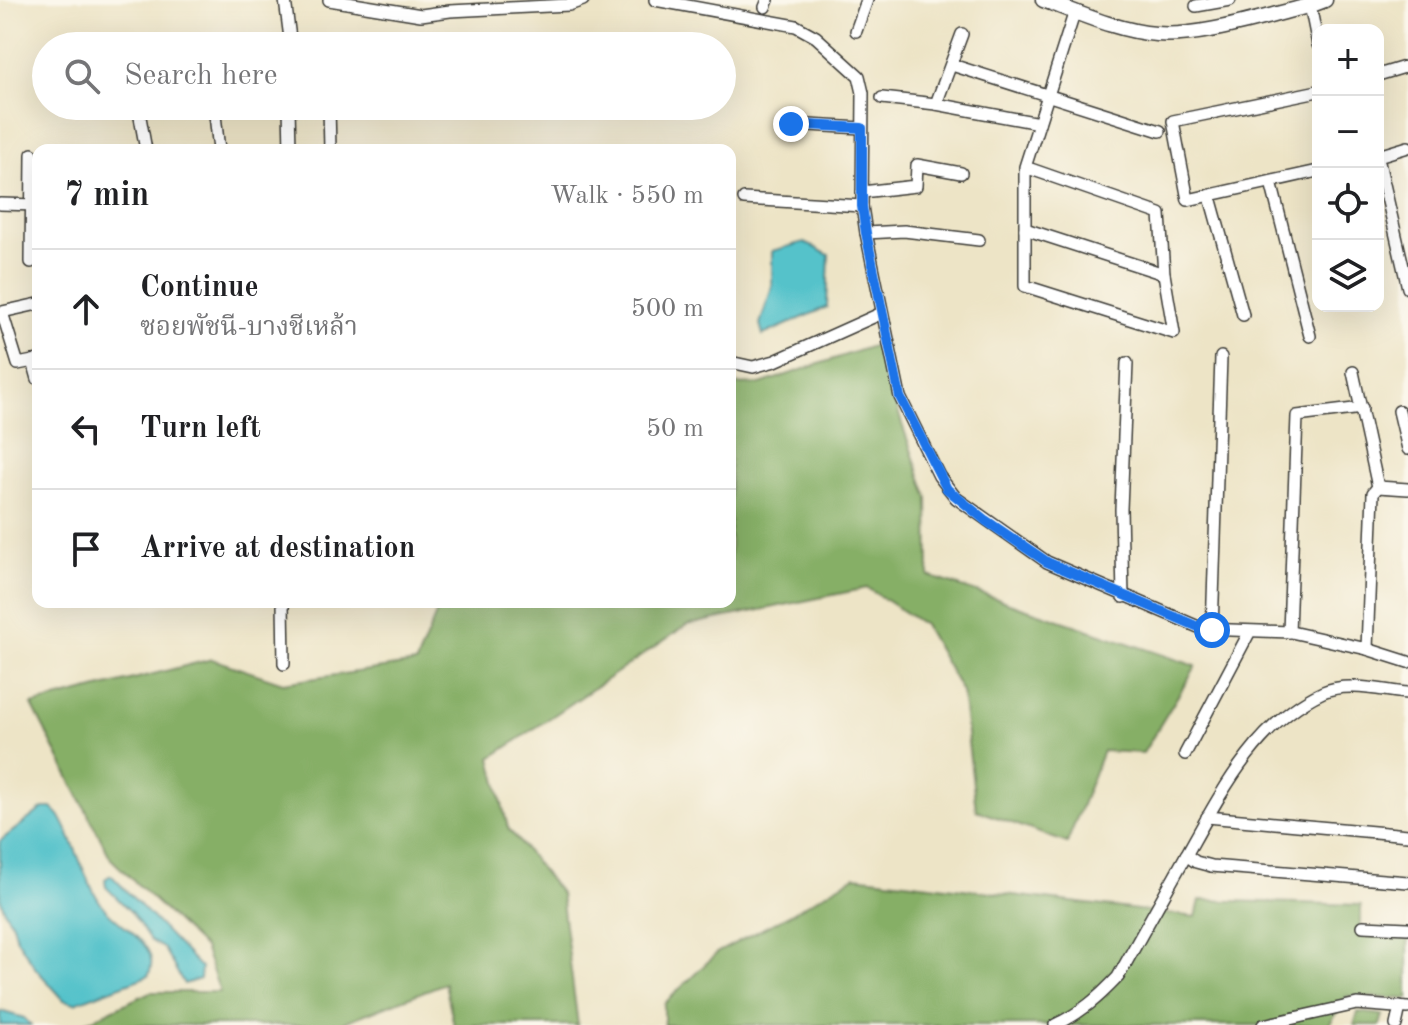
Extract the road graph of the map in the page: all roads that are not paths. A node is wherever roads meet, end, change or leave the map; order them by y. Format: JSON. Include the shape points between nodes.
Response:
{"nodes":[{"id":1,"x":285,"y":0,"type":"edge"},
{"id":2,"x":329,"y":0,"type":"edge"},
{"id":3,"x":583,"y":0,"type":"edge"},
{"id":4,"x":655,"y":0,"type":"edge"},
{"id":5,"x":867,"y":0,"type":"edge"},
{"id":6,"x":1043,"y":0,"type":"edge"},
{"id":7,"x":1230,"y":0,"type":"edge"},
{"id":8,"x":1325,"y":0,"type":"edge"},
{"id":9,"x":1309,"y":3,"type":"edge"},
{"id":10,"x":451,"y":5,"type":"edge"},
{"id":11,"x":1196,"y":6,"type":"dead end"},
{"id":12,"x":1075,"y":11,"type":"junction"},
{"id":13,"x":1314,"y":24,"type":"edge"},
{"id":14,"x":856,"y":31,"type":"dead end"},
{"id":15,"x":289,"y":32,"type":"edge"},
{"id":16,"x":962,"y":34,"type":"dead end"},
{"id":17,"x":952,"y":65,"type":"junction"},
{"id":18,"x":1408,"y":66,"type":"edge"},
{"id":19,"x":1384,"y":73,"type":"edge"},
{"id":20,"x":1312,"y":92,"type":"edge"},
{"id":21,"x":1047,"y":96,"type":"junction"},
{"id":22,"x":882,"y":98,"type":"dead end"},
{"id":23,"x":936,"y":104,"type":"junction"},
{"id":24,"x":141,"y":120,"type":"edge"},
{"id":25,"x":216,"y":120,"type":"edge"},
{"id":26,"x":289,"y":120,"type":"edge"},
{"id":27,"x":329,"y":120,"type":"edge"},
{"id":28,"x":1039,"y":123,"type":"junction"},
{"id":29,"x":791,"y":124,"type":"dead end"},
{"id":30,"x":862,"y":128,"type":"junction"},
{"id":31,"x":1160,"y":131,"type":"dead end"},
{"id":32,"x":145,"y":144,"type":"edge"},
{"id":33,"x":218,"y":144,"type":"edge"},
{"id":34,"x":290,"y":144,"type":"edge"},
{"id":35,"x":330,"y":144,"type":"edge"},
{"id":36,"x":1408,"y":147,"type":"edge"},
{"id":37,"x":1384,"y":155,"type":"edge"},
{"id":38,"x":1025,"y":167,"type":"junction"},
{"id":39,"x":1381,"y":168,"type":"edge"},
{"id":40,"x":1312,"y":172,"type":"edge"},
{"id":41,"x":961,"y":173,"type":"dead end"},
{"id":42,"x":1271,"y":182,"type":"junction"},
{"id":43,"x":862,"y":192,"type":"junction"},
{"id":44,"x":1210,"y":197,"type":"junction"},
{"id":45,"x":744,"y":199,"type":"dead end"},
{"id":46,"x":0,"y":204,"type":"edge"},
{"id":47,"x":32,"y":205,"type":"edge"},
{"id":48,"x":862,"y":206,"type":"junction"},
{"id":49,"x":1025,"y":229,"type":"junction"},
{"id":50,"x":866,"y":233,"type":"junction"},
{"id":51,"x":979,"y":240,"type":"dead end"},
{"id":52,"x":32,"y":248,"type":"edge"},
{"id":53,"x":31,"y":262,"type":"dead end"},
{"id":54,"x":1164,"y":274,"type":"junction"},
{"id":55,"x":1408,"y":288,"type":"edge"},
{"id":56,"x":32,"y":305,"type":"edge"},
{"id":57,"x":882,"y":313,"type":"junction"},
{"id":58,"x":1243,"y":315,"type":"dead end"},
{"id":59,"x":1310,"y":336,"type":"dead end"},
{"id":60,"x":1221,"y":357,"type":"dead end"},
{"id":61,"x":32,"y":361,"type":"edge"},
{"id":62,"x":736,"y":363,"type":"edge"},
{"id":63,"x":1127,"y":363,"type":"dead end"},
{"id":64,"x":1353,"y":372,"type":"dead end"},
{"id":65,"x":1362,"y":408,"type":"junction"},
{"id":66,"x":1399,"y":411,"type":"dead end"},
{"id":67,"x":1408,"y":449,"type":"edge"},
{"id":68,"x":1378,"y":487,"type":"junction"},
{"id":69,"x":1408,"y":489,"type":"edge"},
{"id":70,"x":1123,"y":597,"type":"junction"},
{"id":71,"x":283,"y":608,"type":"edge"},
{"id":72,"x":1212,"y":630,"type":"junction"},
{"id":73,"x":1289,"y":632,"type":"junction"},
{"id":74,"x":1249,"y":633,"type":"junction"},
{"id":75,"x":1367,"y":649,"type":"junction"},
{"id":76,"x":1408,"y":662,"type":"edge"},
{"id":77,"x":284,"y":664,"type":"dead end"},
{"id":78,"x":1408,"y":693,"type":"edge"},
{"id":79,"x":1185,"y":754,"type":"dead end"},
{"id":80,"x":1207,"y":817,"type":"junction"},
{"id":81,"x":1408,"y":835,"type":"edge"},
{"id":82,"x":1186,"y":855,"type":"junction"},
{"id":83,"x":1408,"y":882,"type":"edge"},
{"id":84,"x":1363,"y":926,"type":"dead end"},
{"id":85,"x":1408,"y":928,"type":"edge"},
{"id":86,"x":1404,"y":1007,"type":"edge"},
{"id":87,"x":1055,"y":1025,"type":"edge"},
{"id":88,"x":1263,"y":1025,"type":"edge"},
{"id":89,"x":1396,"y":1025,"type":"edge"}],
"edges":[{"from":1,"to":15,"type":"street"},
{"from":2,"to":10,"type":"street","via":[[421,15]]},
{"from":3,"to":10,"type":"street","via":[[569,5]]},
{"from":4,"to":30,"type":"street","via":[[808,31],[859,76]]},
{"from":5,"to":14,"type":"street"},
{"from":6,"to":12,"type":"street"},
{"from":7,"to":11,"type":"street"},
{"from":8,"to":9,"type":"street"},
{"from":9,"to":12,"type":"street","via":[[1187,34],[1133,31]]},
{"from":9,"to":13,"type":"street"},
{"from":12,"to":21,"type":"street"},
{"from":16,"to":17,"type":"street"},
{"from":17,"to":21,"type":"street"},
{"from":17,"to":23,"type":"street"},
{"from":18,"to":19,"type":"street"},
{"from":20,"to":44,"type":"street","via":[[1173,121],[1188,200]]},
{"from":21,"to":28,"type":"street"},
{"from":21,"to":31,"type":"street"},
{"from":22,"to":23,"type":"street"},
{"from":23,"to":28,"type":"street"},
{"from":24,"to":32,"type":"street"},
{"from":25,"to":33,"type":"street"},
{"from":26,"to":34,"type":"street"},
{"from":27,"to":35,"type":"street"},
{"from":28,"to":38,"type":"street"},
{"from":29,"to":30,"type":"street"},
{"from":30,"to":43,"type":"street"},
{"from":36,"to":37,"type":"street"},
{"from":38,"to":49,"type":"street"},
{"from":38,"to":54,"type":"street","via":[[1160,214]]},
{"from":39,"to":55,"type":"street"},
{"from":40,"to":42,"type":"street"},
{"from":41,"to":43,"type":"street","via":[[917,165],[916,186]]},
{"from":42,"to":44,"type":"street"},
{"from":42,"to":59,"type":"street"},
{"from":43,"to":48,"type":"street"},
{"from":44,"to":58,"type":"street"},
{"from":45,"to":48,"type":"street"},
{"from":46,"to":47,"type":"street"},
{"from":48,"to":50,"type":"street"},
{"from":49,"to":54,"type":"street"},
{"from":49,"to":54,"type":"street","via":[[1025,286],[1174,333]]},
{"from":50,"to":51,"type":"street","via":[[904,231]]},
{"from":50,"to":57,"type":"street"},
{"from":52,"to":53,"type":"street"},
{"from":56,"to":61,"type":"street","via":[[2,312],[18,364]]},
{"from":57,"to":62,"type":"street","via":[[775,361],[753,367]]},
{"from":57,"to":70,"type":"street","via":[[900,397],[947,489],[1047,562]]},
{"from":60,"to":72,"type":"street"},
{"from":63,"to":70,"type":"street"},
{"from":64,"to":65,"type":"street"},
{"from":65,"to":68,"type":"street"},
{"from":65,"to":73,"type":"street","via":[[1297,416]]},
{"from":66,"to":67,"type":"street"},
{"from":68,"to":69,"type":"street"},
{"from":68,"to":75,"type":"street","via":[[1373,493]]},
{"from":70,"to":72,"type":"street"},
{"from":71,"to":77,"type":"street"},
{"from":72,"to":74,"type":"street"},
{"from":73,"to":74,"type":"street"},
{"from":73,"to":75,"type":"street"},
{"from":74,"to":79,"type":"street"},
{"from":75,"to":76,"type":"street"},
{"from":78,"to":80,"type":"street","via":[[1349,688],[1325,691],[1306,702],[1248,754]]},
{"from":80,"to":81,"type":"street"},
{"from":80,"to":82,"type":"street"},
{"from":82,"to":83,"type":"street","via":[[1211,866]]},
{"from":82,"to":87,"type":"street","via":[[1118,977],[1096,1001]]},
{"from":84,"to":85,"type":"street"},
{"from":86,"to":88,"type":"street","via":[[1357,1004]]},
{"from":86,"to":89,"type":"street"}]}
